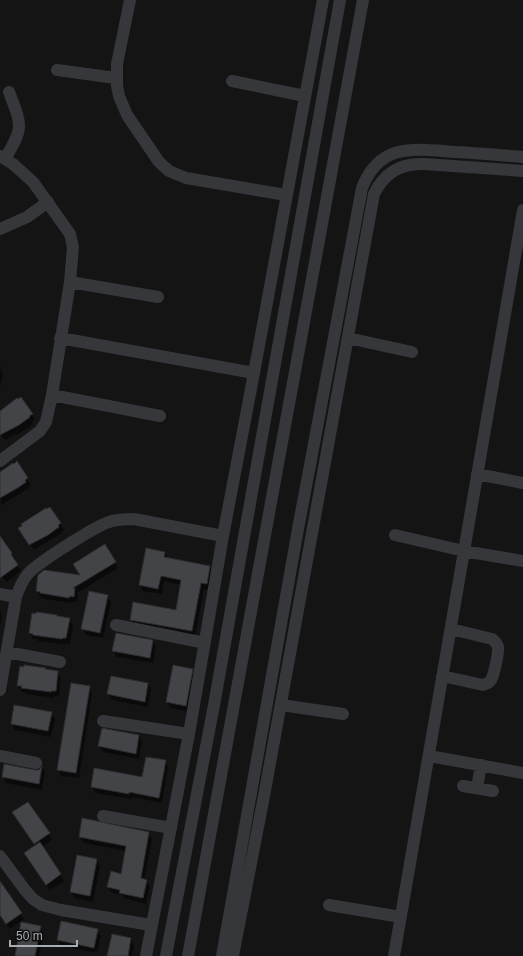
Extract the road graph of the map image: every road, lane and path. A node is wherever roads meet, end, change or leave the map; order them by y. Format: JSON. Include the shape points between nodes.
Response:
{"nodes":[{"id":1,"x":130,"y":0,"type":"edge"},
{"id":2,"x":320,"y":0,"type":"edge"},
{"id":3,"x":340,"y":0,"type":"edge"},
{"id":4,"x":363,"y":0,"type":"edge"},
{"id":5,"x":57,"y":70,"type":"dead end"},
{"id":6,"x":116,"y":78,"type":"junction"},
{"id":7,"x":232,"y":81,"type":"dead end"},
{"id":8,"x":9,"y":92,"type":"dead end"},
{"id":9,"x":305,"y":96,"type":"junction"},
{"id":10,"x":523,"y":157,"type":"edge"},
{"id":11,"x":3,"y":158,"type":"edge"},
{"id":12,"x":523,"y":171,"type":"edge"},
{"id":13,"x":286,"y":194,"type":"junction"},
{"id":14,"x":48,"y":202,"type":"junction"},
{"id":15,"x":523,"y":210,"type":"edge"},
{"id":16,"x":0,"y":229,"type":"edge"},
{"id":17,"x":351,"y":242,"type":"junction"},
{"id":18,"x":365,"y":244,"type":"junction"},
{"id":19,"x":70,"y":282,"type":"junction"},
{"id":20,"x":158,"y":297,"type":"dead end"},
{"id":21,"x":60,"y":338,"type":"junction"},
{"id":22,"x":348,"y":338,"type":"junction"},
{"id":23,"x":412,"y":352,"type":"dead end"},
{"id":24,"x":254,"y":373,"type":"junction"},
{"id":25,"x":52,"y":394,"type":"junction"},
{"id":26,"x":160,"y":416,"type":"dead end"},
{"id":27,"x":0,"y":461,"type":"edge"},
{"id":28,"x":477,"y":474,"type":"junction"},
{"id":29,"x":523,"y":483,"type":"edge"},
{"id":30,"x":298,"y":529,"type":"junction"},
{"id":31,"x":312,"y":531,"type":"junction"},
{"id":32,"x":395,"y":535,"type":"dead end"},
{"id":33,"x":223,"y":536,"type":"junction"},
{"id":34,"x":464,"y":550,"type":"junction"},
{"id":35,"x":523,"y":561,"type":"edge"},
{"id":36,"x":0,"y":594,"type":"edge"},
{"id":37,"x":16,"y":597,"type":"junction"},
{"id":38,"x":116,"y":625,"type":"dead end"},
{"id":39,"x":451,"y":629,"type":"junction"},
{"id":40,"x":205,"y":643,"type":"junction"},
{"id":41,"x":7,"y":652,"type":"junction"},
{"id":42,"x":60,"y":662,"type":"dead end"},
{"id":43,"x":442,"y":676,"type":"junction"},
{"id":44,"x":0,"y":690,"type":"edge"},
{"id":45,"x":195,"y":701,"type":"junction"},
{"id":46,"x":214,"y":705,"type":"junction"},
{"id":47,"x":281,"y":705,"type":"junction"},
{"id":48,"x":343,"y":714,"type":"dead end"},
{"id":49,"x":103,"y":721,"type":"dead end"},
{"id":50,"x":189,"y":734,"type":"junction"},
{"id":51,"x":0,"y":756,"type":"edge"},
{"id":52,"x":429,"y":756,"type":"junction"},
{"id":53,"x":36,"y":763,"type":"dead end"},
{"id":54,"x":481,"y":765,"type":"junction"},
{"id":55,"x":523,"y":773,"type":"edge"},
{"id":56,"x":463,"y":786,"type":"dead end"},
{"id":57,"x":477,"y":788,"type":"junction"},
{"id":58,"x":493,"y":791,"type":"dead end"},
{"id":59,"x":103,"y":816,"type":"dead end"},
{"id":60,"x":171,"y":828,"type":"junction"},
{"id":61,"x":0,"y":856,"type":"edge"},
{"id":62,"x":329,"y":904,"type":"dead end"},
{"id":63,"x":401,"y":917,"type":"junction"},
{"id":64,"x":151,"y":925,"type":"junction"},
{"id":65,"x":146,"y":956,"type":"edge"},
{"id":66,"x":166,"y":956,"type":"edge"},
{"id":67,"x":188,"y":956,"type":"edge"},
{"id":68,"x":222,"y":956,"type":"edge"},
{"id":69,"x":233,"y":956,"type":"edge"},
{"id":70,"x":394,"y":956,"type":"edge"}],
"edges":[{"from":1,"to":6,"type":"street"},
{"from":2,"to":9,"type":"street"},
{"from":3,"to":46,"type":"street"},
{"from":4,"to":67,"type":"street"},
{"from":5,"to":6,"type":"street"},
{"from":6,"to":13,"type":"street","via":[[126,114],[159,162],[169,171],[186,178]]},
{"from":7,"to":9,"type":"street"},
{"from":8,"to":11,"type":"street","via":[[20,126],[18,136]]},
{"from":9,"to":13,"type":"street"},
{"from":10,"to":17,"type":"street","via":[[411,149],[390,155],[377,164],[364,181]]},
{"from":11,"to":14,"type":"street","via":[[24,172]]},
{"from":12,"to":18,"type":"street","via":[[416,164],[401,167],[387,175],[378,187],[372,201]]},
{"from":13,"to":24,"type":"street"},
{"from":14,"to":16,"type":"street","via":[[26,217]]},
{"from":14,"to":19,"type":"street","via":[[72,241]]},
{"from":15,"to":28,"type":"street"},
{"from":17,"to":18,"type":"street"},
{"from":17,"to":30,"type":"street"},
{"from":18,"to":22,"type":"street"},
{"from":19,"to":20,"type":"street"},
{"from":19,"to":21,"type":"street"},
{"from":21,"to":24,"type":"street"},
{"from":21,"to":25,"type":"street"},
{"from":22,"to":23,"type":"street"},
{"from":22,"to":31,"type":"street"},
{"from":24,"to":33,"type":"street"},
{"from":25,"to":26,"type":"street"},
{"from":25,"to":27,"type":"street","via":[[49,414],[40,431]]},
{"from":28,"to":29,"type":"street"},
{"from":28,"to":34,"type":"street"},
{"from":30,"to":31,"type":"street"},
{"from":30,"to":68,"type":"street"},
{"from":31,"to":47,"type":"street"},
{"from":32,"to":34,"type":"street"},
{"from":33,"to":37,"type":"street","via":[[134,519],[109,522],[97,527],[34,568],[22,583]]},
{"from":33,"to":40,"type":"street"},
{"from":34,"to":35,"type":"street"},
{"from":34,"to":39,"type":"street"},
{"from":36,"to":37,"type":"street"},
{"from":37,"to":41,"type":"street"},
{"from":38,"to":40,"type":"street"},
{"from":39,"to":43,"type":"street"},
{"from":39,"to":43,"type":"street","via":[[492,639],[498,650],[492,679],[486,684]]},
{"from":40,"to":45,"type":"street"},
{"from":41,"to":42,"type":"street"},
{"from":41,"to":44,"type":"street"},
{"from":43,"to":52,"type":"street"},
{"from":45,"to":46,"type":"street"},
{"from":45,"to":50,"type":"street"},
{"from":46,"to":66,"type":"street"},
{"from":47,"to":48,"type":"street"},
{"from":47,"to":69,"type":"street"},
{"from":49,"to":50,"type":"street"},
{"from":50,"to":60,"type":"street"},
{"from":51,"to":53,"type":"street"},
{"from":52,"to":54,"type":"street"},
{"from":52,"to":63,"type":"street"},
{"from":54,"to":55,"type":"street"},
{"from":54,"to":57,"type":"street"},
{"from":56,"to":57,"type":"street"},
{"from":57,"to":58,"type":"street"},
{"from":59,"to":60,"type":"street"},
{"from":60,"to":64,"type":"street"},
{"from":61,"to":64,"type":"street","via":[[25,890],[42,904],[61,910]]},
{"from":62,"to":63,"type":"street"},
{"from":63,"to":70,"type":"street"},
{"from":64,"to":65,"type":"street"}]}
